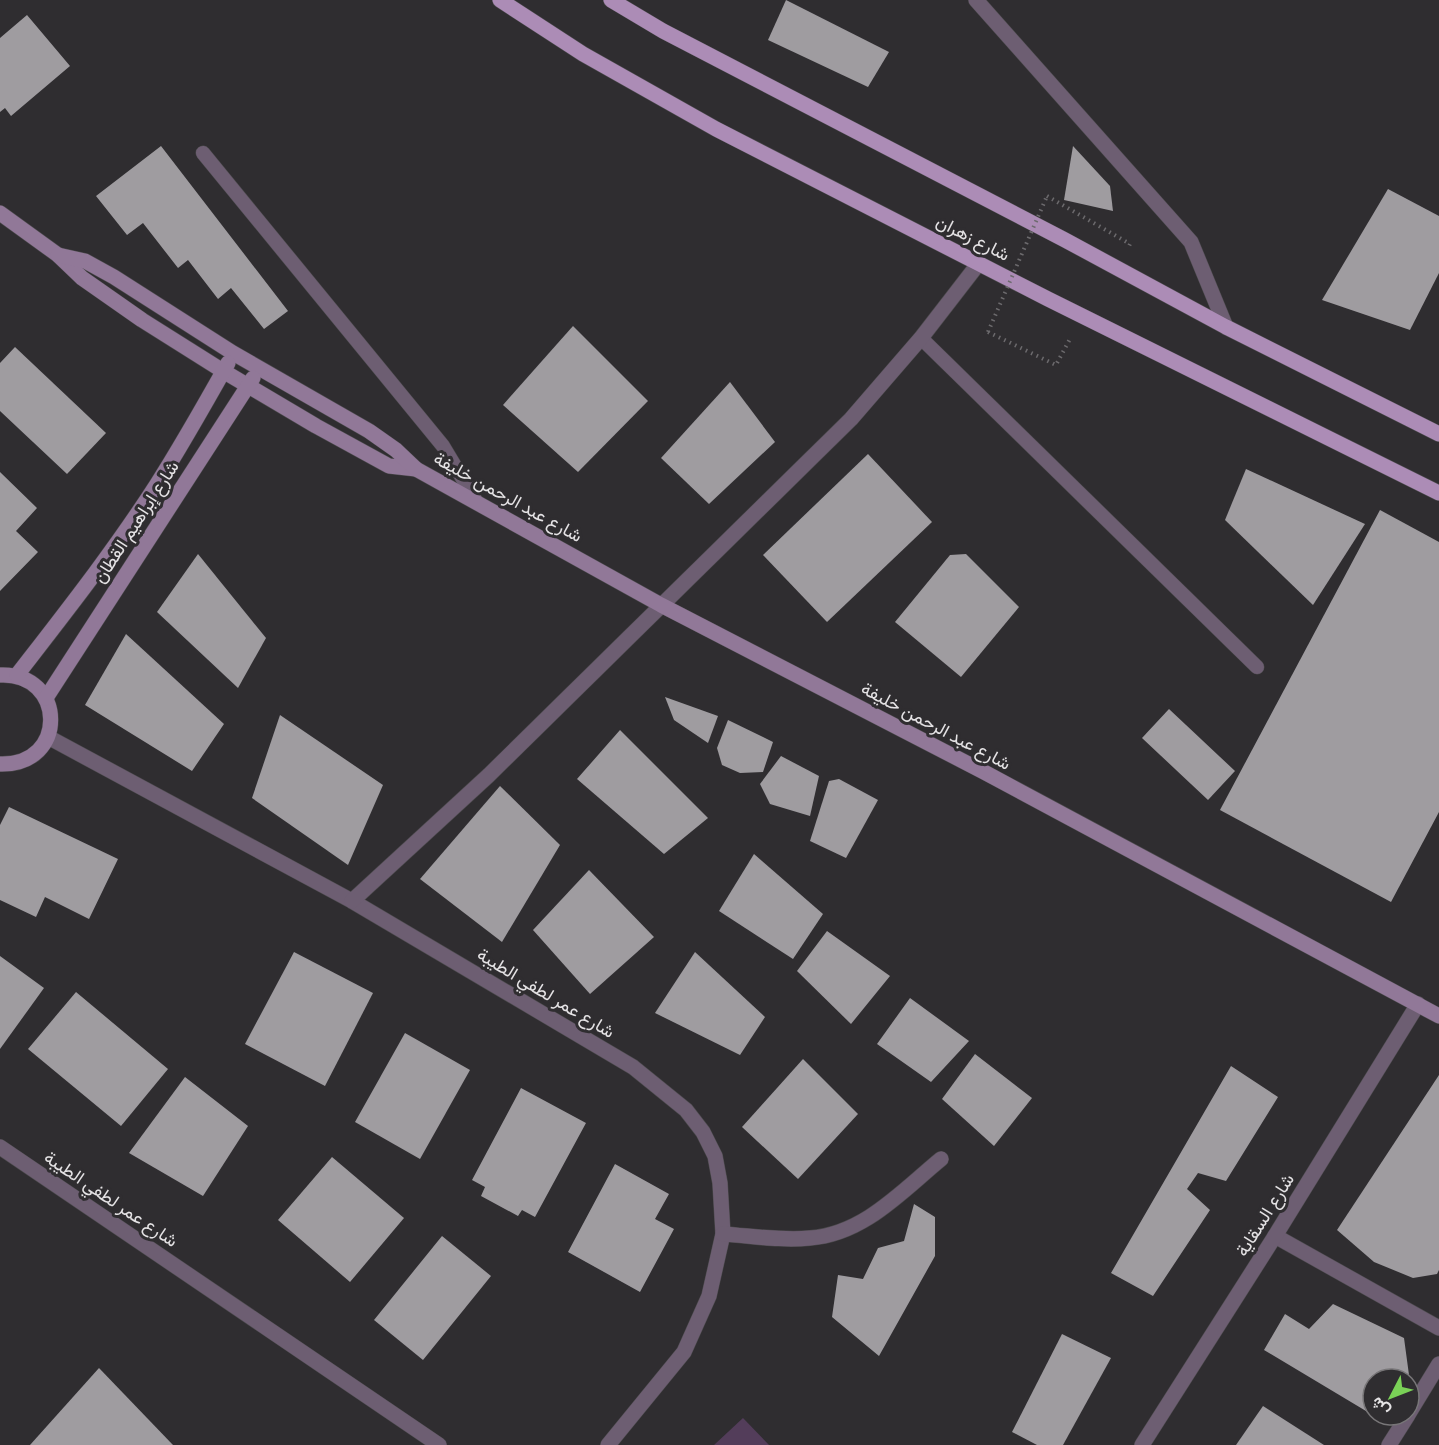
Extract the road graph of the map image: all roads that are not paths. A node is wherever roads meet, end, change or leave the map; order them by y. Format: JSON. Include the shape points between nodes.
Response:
{"nodes":[{"id":1,"x":500,"y":0,"type":"edge"},
{"id":2,"x":611,"y":0,"type":"edge"},
{"id":3,"x":976,"y":0,"type":"edge"},
{"id":4,"x":203,"y":153,"type":"dead end"},
{"id":5,"x":0,"y":213,"type":"edge"},
{"id":6,"x":58,"y":255,"type":"junction"},
{"id":7,"x":979,"y":263,"type":"junction"},
{"id":8,"x":1226,"y":327,"type":"junction"},
{"id":9,"x":921,"y":338,"type":"junction"},
{"id":10,"x":233,"y":353,"type":"junction"},
{"id":11,"x":259,"y":368,"type":"junction"},
{"id":12,"x":223,"y":371,"type":"junction"},
{"id":13,"x":248,"y":385,"type":"junction"},
{"id":14,"x":1439,"y":434,"type":"edge"},
{"id":15,"x":416,"y":469,"type":"junction"},
{"id":16,"x":1439,"y":493,"type":"edge"},
{"id":17,"x":476,"y":501,"type":"junction"},
{"id":18,"x":661,"y":605,"type":"junction"},
{"id":19,"x":1257,"y":667,"type":"dead end"},
{"id":20,"x":0,"y":675,"type":"edge"},
{"id":21,"x":17,"y":675,"type":"junction"},
{"id":22,"x":46,"y":698,"type":"junction"},
{"id":23,"x":48,"y":737,"type":"junction"},
{"id":24,"x":0,"y":764,"type":"edge"},
{"id":25,"x":352,"y":901,"type":"junction"},
{"id":26,"x":1418,"y":1004,"type":"junction"},
{"id":27,"x":1439,"y":1016,"type":"edge"},
{"id":28,"x":0,"y":1147,"type":"edge"},
{"id":29,"x":941,"y":1159,"type":"dead end"},
{"id":30,"x":723,"y":1234,"type":"junction"},
{"id":31,"x":1275,"y":1236,"type":"junction"},
{"id":32,"x":1439,"y":1328,"type":"edge"},
{"id":33,"x":1439,"y":1364,"type":"edge"},
{"id":34,"x":1421,"y":1393,"type":"edge"},
{"id":35,"x":1400,"y":1427,"type":"edge"},
{"id":36,"x":439,"y":1445,"type":"edge"},
{"id":37,"x":608,"y":1445,"type":"edge"},
{"id":38,"x":1142,"y":1445,"type":"edge"},
{"id":39,"x":1389,"y":1445,"type":"edge"}],
"edges":[{"from":1,"to":7,"type":"main road","name":"شارع زهران","via":[[583,54],[716,129]]},
{"from":2,"to":8,"type":"main road"},
{"from":3,"to":8,"type":"street","via":[[1191,242]]},
{"from":4,"to":17,"type":"lane","via":[[443,446]]},
{"from":5,"to":6,"type":"street","name":"شارع عبد الرحمن خليفة"},
{"from":6,"to":10,"type":"street","name":"شارع عبد الرحمن خليفة","via":[[85,261],[114,277]]},
{"from":6,"to":12,"type":"street","name":"شارع عبد الرحمن خليفة","via":[[82,278]]},
{"from":7,"to":9,"type":"street"},
{"from":7,"to":16,"type":"main road","name":"شارع زهران"},
{"from":8,"to":14,"type":"main road"},
{"from":9,"to":18,"type":"street","via":[[852,419]]},
{"from":9,"to":19,"type":"lane"},
{"from":10,"to":11,"type":"street","name":"شارع عبد الرحمن خليفة"},
{"from":10,"to":12,"type":"street","name":"شارع إبراهيم القطان"},
{"from":11,"to":13,"type":"street","name":"شارع إبراهيم القطان"},
{"from":11,"to":15,"type":"street","name":"شارع عبد الرحمن خليفة","via":[[369,431]]},
{"from":12,"to":13,"type":"street","name":"شارع عبد الرحمن خليفة"},
{"from":12,"to":21,"type":"street","name":"شارع إبراهيم القطان","via":[[156,486]]},
{"from":13,"to":15,"type":"street","name":"شارع عبد الرحمن خليفة","via":[[388,466]]},
{"from":13,"to":22,"type":"street","name":"شارع إبراهيم القطان"},
{"from":15,"to":17,"type":"street","name":"شارع عبد الرحمن خليفة"},
{"from":17,"to":18,"type":"street","name":"شارع عبد الرحمن خليفة"},
{"from":18,"to":25,"type":"street","via":[[489,775]]},
{"from":18,"to":26,"type":"street","name":"شارع عبد الرحمن خليفة"},
{"from":20,"to":21,"type":"street"},
{"from":21,"to":22,"type":"street"},
{"from":22,"to":23,"type":"street","via":[[51,724]]},
{"from":23,"to":24,"type":"street","via":[[34,756],[23,762]]},
{"from":23,"to":25,"type":"street","name":"شارع عمر لطفي الطيبة"},
{"from":25,"to":30,"type":"street","name":"شارع عمر لطفي الطيبة","via":[[633,1067],[671,1096],[703,1132],[714,1156]]},
{"from":26,"to":27,"type":"street","name":"شارع عبد الرحمن خليفة"},
{"from":26,"to":31,"type":"street","name":"شارع السقاية"},
{"from":28,"to":36,"type":"street","name":"شارع عمر لطفي الطيبة"},
{"from":29,"to":30,"type":"street","via":[[867,1219],[831,1235],[809,1238]]},
{"from":30,"to":37,"type":"street","name":"شارع عمر لطفي الطيبة","via":[[709,1296],[684,1352]]},
{"from":31,"to":32,"type":"street"},
{"from":31,"to":38,"type":"street","name":"شارع السقاية"},
{"from":33,"to":34,"type":"street"},
{"from":35,"to":39,"type":"street"}]}
